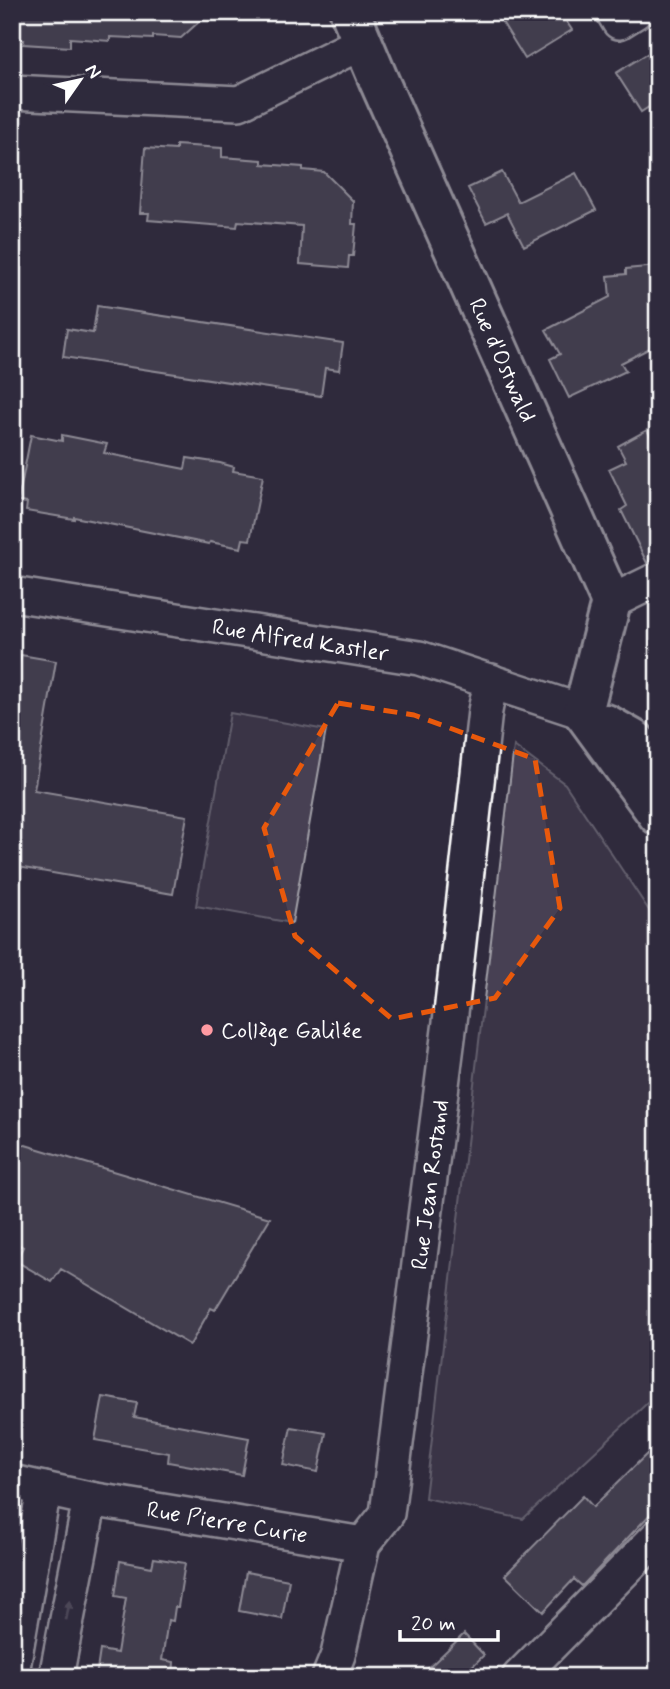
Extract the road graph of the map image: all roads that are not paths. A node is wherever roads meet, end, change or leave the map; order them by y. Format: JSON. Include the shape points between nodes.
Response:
{"nodes":[{"id":1,"x":613,"y":12,"type":"edge"},
{"id":2,"x":635,"y":12,"type":"edge"},
{"id":3,"x":357,"y":27,"type":"edge"},
{"id":4,"x":12,"y":92,"type":"edge"},
{"id":5,"x":658,"y":579,"type":"edge"},
{"id":6,"x":12,"y":594,"type":"edge"},
{"id":7,"x":611,"y":602,"type":"junction"},
{"id":8,"x":491,"y":681,"type":"junction"},
{"id":9,"x":583,"y":712,"type":"junction"},
{"id":10,"x":658,"y":765,"type":"edge"},
{"id":11,"x":658,"y":815,"type":"edge"},
{"id":12,"x":12,"y":1482,"type":"edge"},
{"id":13,"x":44,"y":1489,"type":"junction"},
{"id":14,"x":90,"y":1499,"type":"junction"},
{"id":15,"x":658,"y":1536,"type":"edge"},
{"id":16,"x":363,"y":1544,"type":"junction"},
{"id":17,"x":12,"y":1673,"type":"edge"},
{"id":18,"x":55,"y":1677,"type":"edge"},
{"id":19,"x":330,"y":1677,"type":"edge"},
{"id":20,"x":519,"y":1677,"type":"edge"}],
"edges":[{"from":1,"to":2,"type":"street","via":[[619,22]]},
{"from":3,"to":4,"type":"street","via":[[239,103]]},
{"from":3,"to":7,"type":"main road","name":"Rue d'Ostwald"},
{"from":5,"to":7,"type":"street"},
{"from":6,"to":8,"type":"street","name":"Rue Alfred Kastler","via":[[419,658]]},
{"from":7,"to":9,"type":"main road"},
{"from":8,"to":9,"type":"street","name":"Rue Alfred Kastler"},
{"from":8,"to":16,"type":"street","name":"Rue Jean Rostand","via":[[387,1514]]},
{"from":9,"to":10,"type":"main road","via":[[636,741]]},
{"from":9,"to":11,"type":"main road"},
{"from":12,"to":13,"type":"street","name":"Rue Pierre Curie"},
{"from":13,"to":14,"type":"street","name":"Rue Pierre Curie"},
{"from":13,"to":17,"type":"street"},
{"from":14,"to":16,"type":"street","name":"Rue Pierre Curie"},
{"from":18,"to":14,"type":"street","one_way":true},
{"from":15,"to":20,"type":"street"},
{"from":16,"to":19,"type":"street","name":"Rue Jean Rostand"}]}
